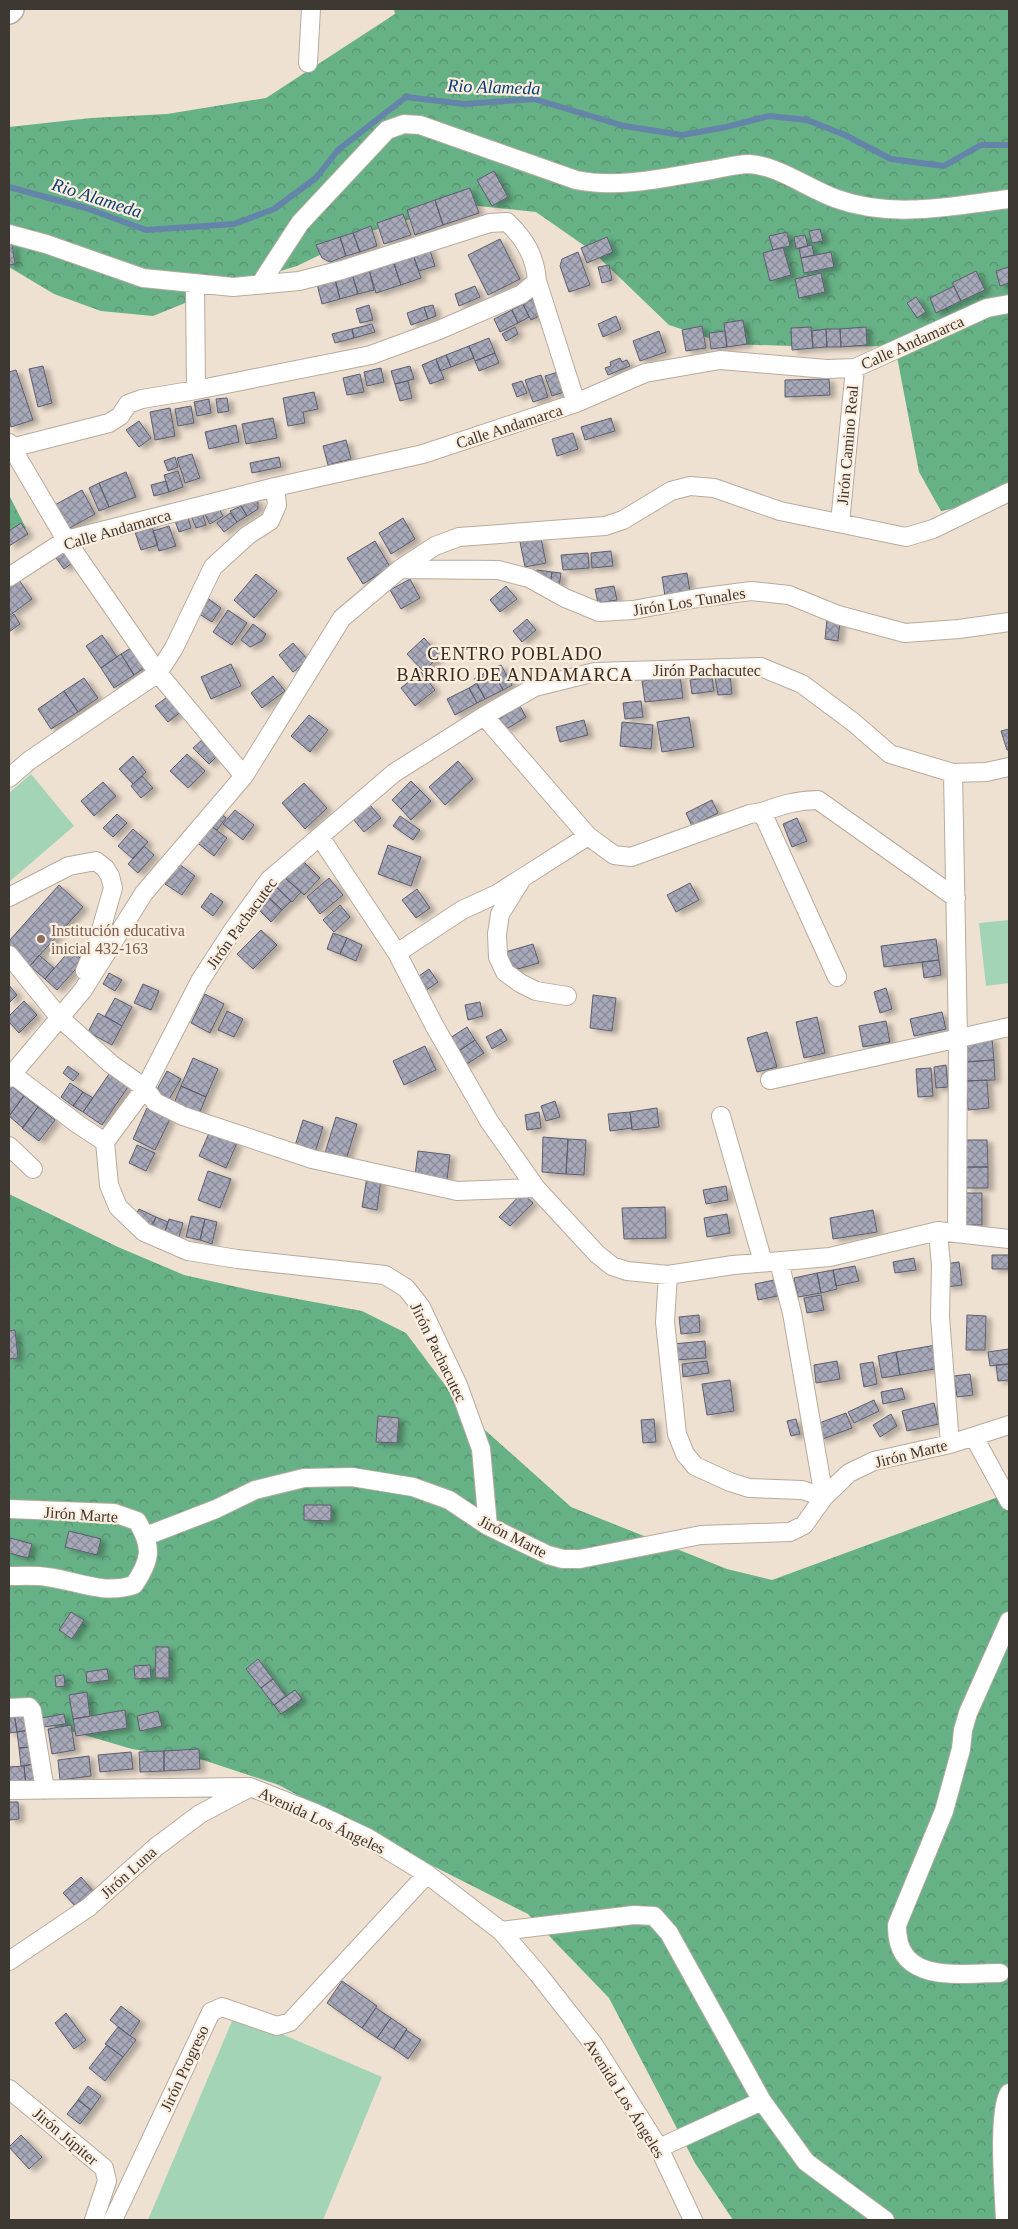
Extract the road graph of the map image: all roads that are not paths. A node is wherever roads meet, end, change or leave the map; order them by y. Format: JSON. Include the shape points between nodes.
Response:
{"nodes":[{"id":1,"x":311,"y":9,"type":"edge"},
{"id":2,"x":308,"y":63,"type":"dead end"},
{"id":3,"x":1009,"y":198,"type":"edge"},
{"id":4,"x":9,"y":234,"type":"edge"},
{"id":5,"x":538,"y":281,"type":"junction"},
{"id":6,"x":195,"y":283,"type":"junction"},
{"id":7,"x":261,"y":283,"type":"junction"},
{"id":8,"x":1009,"y":304,"type":"edge"},
{"id":9,"x":855,"y":368,"type":"junction"},
{"id":10,"x":196,"y":390,"type":"junction"},
{"id":11,"x":576,"y":403,"type":"junction"},
{"id":12,"x":10,"y":446,"type":"edge"},
{"id":13,"x":275,"y":486,"type":"junction"},
{"id":14,"x":1009,"y":492,"type":"edge"},
{"id":15,"x":840,"y":523,"type":"junction"},
{"id":16,"x":66,"y":540,"type":"junction"},
{"id":17,"x":400,"y":569,"type":"junction"},
{"id":18,"x":9,"y":577,"type":"edge"},
{"id":19,"x":1009,"y":622,"type":"edge"},
{"id":20,"x":158,"y":673,"type":"junction"},
{"id":21,"x":484,"y":716,"type":"junction"},
{"id":22,"x":1009,"y":767,"type":"edge"},
{"id":23,"x":953,"y":773,"type":"junction"},
{"id":24,"x":244,"y":776,"type":"junction"},
{"id":25,"x":9,"y":778,"type":"edge"},
{"id":26,"x":762,"y":812,"type":"junction"},
{"id":27,"x":588,"y":836,"type":"junction"},
{"id":28,"x":320,"y":837,"type":"junction"},
{"id":29,"x":523,"y":878,"type":"junction"},
{"id":30,"x":9,"y":897,"type":"edge"},
{"id":31,"x":956,"y":898,"type":"junction"},
{"id":32,"x":397,"y":954,"type":"junction"},
{"id":33,"x":9,"y":955,"type":"edge"},
{"id":34,"x":837,"y":978,"type":"dead end"},
{"id":35,"x":567,"y":996,"type":"dead end"},
{"id":36,"x":59,"y":1017,"type":"junction"},
{"id":37,"x":1009,"y":1027,"type":"edge"},
{"id":38,"x":958,"y":1039,"type":"junction"},
{"id":39,"x":10,"y":1076,"type":"edge"},
{"id":40,"x":770,"y":1080,"type":"dead end"},
{"id":41,"x":145,"y":1088,"type":"junction"},
{"id":42,"x":721,"y":1116,"type":"dead end"},
{"id":43,"x":105,"y":1142,"type":"junction"},
{"id":44,"x":9,"y":1146,"type":"edge"},
{"id":45,"x":33,"y":1169,"type":"dead end"},
{"id":46,"x":536,"y":1188,"type":"junction"},
{"id":47,"x":938,"y":1231,"type":"junction"},
{"id":48,"x":957,"y":1233,"type":"junction"},
{"id":49,"x":1009,"y":1239,"type":"edge"},
{"id":50,"x":771,"y":1262,"type":"junction"},
{"id":51,"x":668,"y":1275,"type":"junction"},
{"id":52,"x":1009,"y":1425,"type":"edge"},
{"id":53,"x":974,"y":1437,"type":"junction"},
{"id":54,"x":950,"y":1444,"type":"junction"},
{"id":55,"x":824,"y":1497,"type":"junction"},
{"id":56,"x":1009,"y":1501,"type":"edge"},
{"id":57,"x":9,"y":1509,"type":"edge"},
{"id":58,"x":488,"y":1526,"type":"junction"},
{"id":59,"x":146,"y":1536,"type":"junction"},
{"id":60,"x":9,"y":1576,"type":"edge"},
{"id":61,"x":1009,"y":1621,"type":"edge"},
{"id":62,"x":9,"y":1708,"type":"edge"},
{"id":63,"x":250,"y":1787,"type":"junction"},
{"id":64,"x":9,"y":1790,"type":"edge"},
{"id":65,"x":45,"y":1790,"type":"junction"},
{"id":66,"x":427,"y":1874,"type":"junction"},
{"id":67,"x":501,"y":1931,"type":"junction"},
{"id":68,"x":9,"y":1961,"type":"edge"},
{"id":69,"x":1000,"y":1973,"type":"dead end"},
{"id":70,"x":9,"y":2089,"type":"edge"},
{"id":71,"x":1009,"y":2093,"type":"edge"},
{"id":72,"x":762,"y":2101,"type":"junction"},
{"id":73,"x":660,"y":2148,"type":"junction"},
{"id":74,"x":94,"y":2220,"type":"edge"},
{"id":75,"x":113,"y":2220,"type":"edge"},
{"id":76,"x":693,"y":2220,"type":"edge"},
{"id":77,"x":885,"y":2220,"type":"edge"},
{"id":78,"x":1005,"y":2220,"type":"edge"}],
"edges":[{"from":1,"to":2,"type":"street"},
{"from":3,"to":7,"type":"street","via":[[934,208],[878,210],[837,199],[771,169],[748,164],[640,182],[590,183],[420,125],[404,124],[387,130],[300,223]]},
{"from":4,"to":6,"type":"street","via":[[143,278]]},
{"from":5,"to":7,"type":"street","via":[[536,263],[529,247],[507,222],[490,223],[299,281]]},
{"from":5,"to":10,"type":"street","via":[[522,294],[371,355]]},
{"from":5,"to":11,"type":"street"},
{"from":6,"to":7,"type":"street","via":[[233,287]]},
{"from":6,"to":10,"type":"street"},
{"from":8,"to":9,"type":"street","name":"Calle Andamarca","via":[[987,308]]},
{"from":9,"to":11,"type":"street","name":"Calle Andamarca","via":[[827,369],[720,360],[645,373]]},
{"from":9,"to":15,"type":"street","name":"Jirón Camino Real"},
{"from":10,"to":12,"type":"street","via":[[142,399],[128,404],[120,416],[109,423]]},
{"from":11,"to":13,"type":"street","name":"Calle Andamarca","via":[[423,454]]},
{"from":12,"to":16,"type":"street"},
{"from":13,"to":16,"type":"street","name":"Calle Andamarca"},
{"from":13,"to":20,"type":"street","via":[[277,506],[270,521],[248,535],[213,567],[174,648]]},
{"from":14,"to":15,"type":"street","via":[[933,529],[906,537]]},
{"from":15,"to":17,"type":"street","via":[[780,511],[714,488],[690,486],[671,491],[623,520],[605,526],[459,537],[435,546]]},
{"from":16,"to":18,"type":"street","name":"Calle Andamarca"},
{"from":16,"to":20,"type":"street"},
{"from":17,"to":19,"type":"street","name":"Jirón Los Tunales","via":[[498,570],[529,578],[599,612],[633,610],[751,591],[789,595],[838,615],[905,633]]},
{"from":17,"to":24,"type":"street","via":[[342,618]]},
{"from":20,"to":24,"type":"street"},
{"from":20,"to":25,"type":"street","via":[[30,760]]},
{"from":21,"to":23,"type":"street","name":"Jirón Pachacutec","via":[[535,687],[595,672],[761,667],[802,684],[890,754]]},
{"from":21,"to":27,"type":"street"},
{"from":21,"to":28,"type":"street","name":"Jirón Pachacutec","via":[[394,773]]},
{"from":22,"to":23,"type":"street","name":"Jirón Pachacutec","via":[[986,772]]},
{"from":23,"to":31,"type":"street"},
{"from":24,"to":36,"type":"street","via":[[144,893],[83,990]]},
{"from":26,"to":27,"type":"street","via":[[631,857],[614,855]]},
{"from":26,"to":31,"type":"street","via":[[787,803],[818,800]]},
{"from":26,"to":34,"type":"street"},
{"from":27,"to":29,"type":"street"},
{"from":28,"to":32,"type":"street"},
{"from":28,"to":41,"type":"street","name":"Jirón Pachacutec","via":[[270,880],[233,930],[200,981]]},
{"from":29,"to":32,"type":"street","via":[[462,910]]},
{"from":29,"to":35,"type":"street","via":[[500,914],[498,957],[505,972],[520,983],[536,991]]},
{"from":30,"to":36,"type":"street","via":[[69,866],[96,862],[110,876],[113,888],[98,940]]},
{"from":31,"to":38,"type":"street"},
{"from":32,"to":46,"type":"street","via":[[489,1122]]},
{"from":33,"to":36,"type":"street"},
{"from":36,"to":39,"type":"street"},
{"from":36,"to":41,"type":"street","via":[[111,1064]]},
{"from":37,"to":38,"type":"street"},
{"from":38,"to":40,"type":"street"},
{"from":38,"to":48,"type":"street"},
{"from":39,"to":43,"type":"street"},
{"from":41,"to":43,"type":"street","name":"Jirón Pachacutec"},
{"from":41,"to":46,"type":"street","via":[[155,1102],[183,1116],[312,1159],[457,1191]]},
{"from":42,"to":50,"type":"street"},
{"from":43,"to":58,"type":"street","name":"Jirón Pachacutec","via":[[108,1185],[118,1207],[144,1232],[188,1251],[385,1275],[406,1288],[421,1307],[458,1385],[481,1449]]},
{"from":44,"to":45,"type":"street"},
{"from":46,"to":51,"type":"street","via":[[612,1266],[627,1271]]},
{"from":47,"to":48,"type":"street"},
{"from":47,"to":50,"type":"street","via":[[830,1257]]},
{"from":47,"to":54,"type":"street","via":[[940,1317]]},
{"from":48,"to":49,"type":"street"},
{"from":50,"to":51,"type":"street"},
{"from":50,"to":55,"type":"street","via":[[801,1361]]},
{"from":51,"to":55,"type":"street","via":[[665,1322],[677,1434],[685,1454],[695,1466],[749,1488],[802,1490]]},
{"from":52,"to":53,"type":"street","name":"Jirón Marte"},
{"from":53,"to":54,"type":"street","name":"Jirón Marte"},
{"from":53,"to":56,"type":"street"},
{"from":54,"to":55,"type":"street","name":"Jirón Marte","via":[[874,1461],[849,1473]]},
{"from":55,"to":58,"type":"street","name":"Jirón Marte","via":[[804,1525],[790,1532],[701,1535],[580,1559],[548,1555]]},
{"from":57,"to":59,"type":"street","name":"Jirón Marte","via":[[114,1513],[137,1521]]},
{"from":58,"to":59,"type":"street","name":"Jirón Marte","via":[[449,1500],[413,1487],[352,1477],[304,1478],[256,1490]]},
{"from":59,"to":60,"type":"street","via":[[149,1552],[144,1570],[134,1585],[120,1590],[47,1576]]},
{"from":61,"to":69,"type":"street","via":[[968,1713],[944,1811],[898,1925],[897,1939],[912,1965],[923,1970]]},
{"from":62,"to":65,"type":"street","via":[[29,1707],[32,1711]]},
{"from":63,"to":65,"type":"street","name":"Avenida Los Ángeles"},
{"from":63,"to":66,"type":"street","name":"Avenida Los Ángeles","via":[[368,1838]]},
{"from":63,"to":68,"type":"street","name":"Jirón Luna","via":[[200,1814],[156,1846],[89,1907]]},
{"from":64,"to":65,"type":"street","name":"Avenida Los Ángeles"},
{"from":66,"to":67,"type":"street","name":"Avenida Los Ángeles"},
{"from":66,"to":75,"type":"street","name":"Jirón Progreso","via":[[290,2022],[277,2026],[222,2007],[211,2012]]},
{"from":67,"to":72,"type":"street","via":[[634,1915],[654,1916],[669,1933]]},
{"from":67,"to":73,"type":"street","name":"Avenida Los Ángeles","via":[[594,2046]]},
{"from":70,"to":74,"type":"street","name":"Jirón Júpiter","via":[[104,2168],[107,2181]]},
{"from":71,"to":78,"type":"street","via":[[1002,2135]]},
{"from":72,"to":73,"type":"street"},
{"from":72,"to":77,"type":"street","via":[[806,2162]]},
{"from":73,"to":76,"type":"street","name":"Avenida Los Ángeles"}]}
